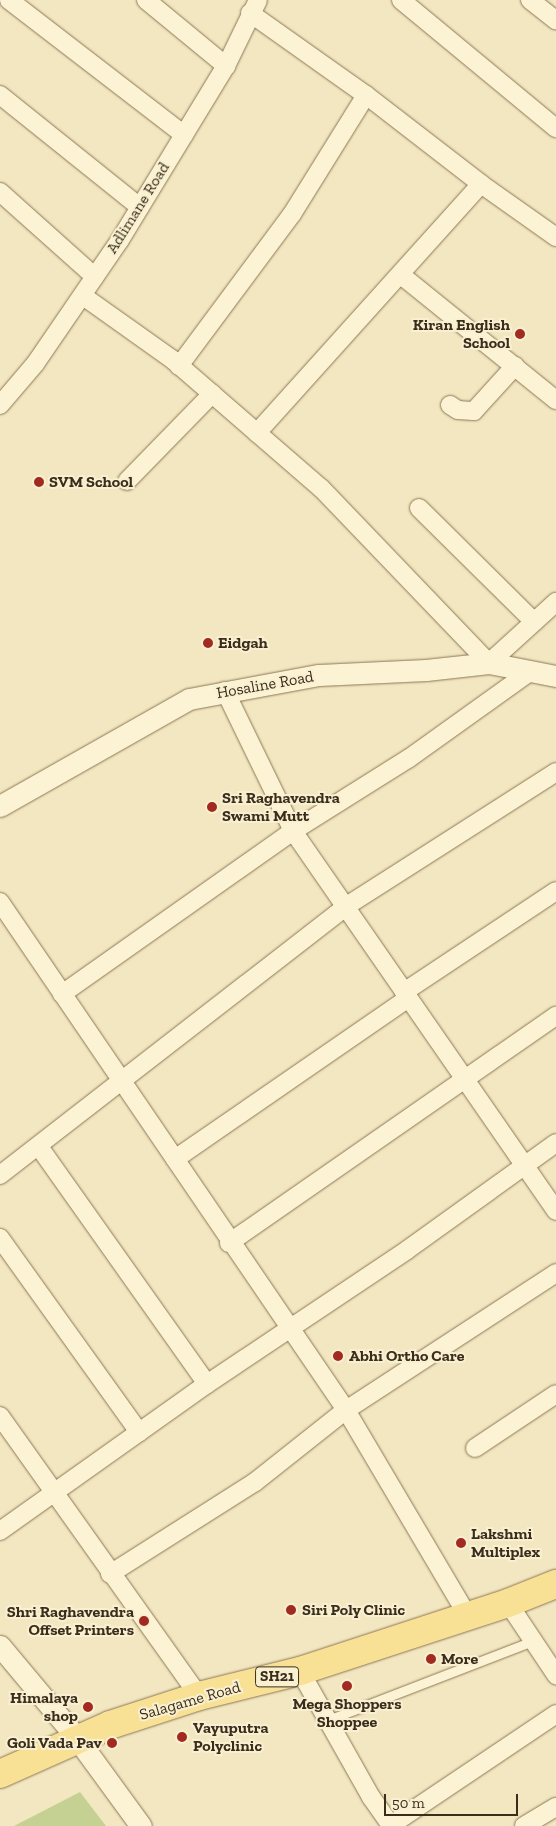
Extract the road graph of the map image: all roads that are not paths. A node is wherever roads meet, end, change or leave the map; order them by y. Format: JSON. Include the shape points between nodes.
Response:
{"nodes":[{"id":1,"x":9,"y":0,"type":"edge"},
{"id":2,"x":146,"y":0,"type":"edge"},
{"id":3,"x":401,"y":0,"type":"edge"},
{"id":4,"x":530,"y":0,"type":"edge"},
{"id":5,"x":254,"y":7,"type":"edge"},
{"id":6,"x":556,"y":20,"type":"edge"},
{"id":7,"x":226,"y":66,"type":"junction"},
{"id":8,"x":0,"y":95,"type":"edge"},
{"id":9,"x":366,"y":95,"type":"junction"},
{"id":10,"x":556,"y":128,"type":"edge"},
{"id":11,"x":184,"y":135,"type":"junction"},
{"id":12,"x":482,"y":184,"type":"junction"},
{"id":13,"x":0,"y":192,"type":"edge"},
{"id":14,"x":140,"y":207,"type":"junction"},
{"id":15,"x":556,"y":237,"type":"edge"},
{"id":16,"x":401,"y":275,"type":"junction"},
{"id":17,"x":95,"y":277,"type":"junction"},
{"id":18,"x":83,"y":296,"type":"junction"},
{"id":19,"x":179,"y":366,"type":"junction"},
{"id":20,"x":515,"y":366,"type":"junction"},
{"id":21,"x":4,"y":393,"type":"edge"},
{"id":22,"x":212,"y":394,"type":"junction"},
{"id":23,"x":556,"y":400,"type":"edge"},
{"id":24,"x":450,"y":405,"type":"dead end"},
{"id":25,"x":257,"y":433,"type":"junction"},
{"id":26,"x":127,"y":481,"type":"dead end"},
{"id":27,"x":419,"y":508,"type":"dead end"},
{"id":28,"x":556,"y":602,"type":"edge"},
{"id":29,"x":534,"y":622,"type":"junction"},
{"id":30,"x":489,"y":663,"type":"junction"},
{"id":31,"x":531,"y":670,"type":"junction"},
{"id":32,"x":556,"y":676,"type":"edge"},
{"id":33,"x":224,"y":691,"type":"junction"},
{"id":34,"x":556,"y":772,"type":"edge"},
{"id":35,"x":0,"y":806,"type":"edge"},
{"id":36,"x":294,"y":831,"type":"junction"},
{"id":37,"x":556,"y":891,"type":"edge"},
{"id":38,"x":0,"y":902,"type":"edge"},
{"id":39,"x":344,"y":907,"type":"junction"},
{"id":40,"x":62,"y":994,"type":"junction"},
{"id":41,"x":406,"y":995,"type":"junction"},
{"id":42,"x":556,"y":1016,"type":"edge"},
{"id":43,"x":464,"y":1079,"type":"junction"},
{"id":44,"x":120,"y":1083,"type":"junction"},
{"id":45,"x":556,"y":1143,"type":"edge"},
{"id":46,"x":39,"y":1146,"type":"junction"},
{"id":47,"x":175,"y":1159,"type":"junction"},
{"id":48,"x":524,"y":1164,"type":"junction"},
{"id":49,"x":0,"y":1175,"type":"edge"},
{"id":50,"x":556,"y":1211,"type":"edge"},
{"id":51,"x":0,"y":1238,"type":"edge"},
{"id":52,"x":229,"y":1243,"type":"junction"},
{"id":53,"x":556,"y":1273,"type":"edge"},
{"id":54,"x":289,"y":1327,"type":"junction"},
{"id":55,"x":207,"y":1384,"type":"junction"},
{"id":56,"x":556,"y":1394,"type":"edge"},
{"id":57,"x":346,"y":1410,"type":"junction"},
{"id":58,"x":0,"y":1416,"type":"edge"},
{"id":59,"x":139,"y":1432,"type":"junction"},
{"id":60,"x":475,"y":1448,"type":"dead end"},
{"id":61,"x":57,"y":1491,"type":"junction"},
{"id":62,"x":0,"y":1530,"type":"edge"},
{"id":63,"x":110,"y":1574,"type":"junction"},
{"id":64,"x":556,"y":1584,"type":"edge"},
{"id":65,"x":508,"y":1603,"type":"junction"},
{"id":66,"x":468,"y":1616,"type":"junction"},
{"id":67,"x":533,"y":1641,"type":"junction"},
{"id":68,"x":0,"y":1646,"type":"edge"},
{"id":69,"x":300,"y":1671,"type":"junction"},
{"id":70,"x":556,"y":1675,"type":"edge"},
{"id":71,"x":199,"y":1696,"type":"junction"},
{"id":72,"x":556,"y":1714,"type":"edge"},
{"id":73,"x":328,"y":1720,"type":"junction"},
{"id":74,"x":76,"y":1737,"type":"junction"},
{"id":75,"x":0,"y":1774,"type":"edge"},
{"id":76,"x":556,"y":1807,"type":"edge"},
{"id":77,"x":141,"y":1826,"type":"edge"},
{"id":78,"x":391,"y":1826,"type":"edge"},
{"id":79,"x":524,"y":1826,"type":"edge"}],
"edges":[{"from":1,"to":11,"type":"street"},
{"from":2,"to":7,"type":"street"},
{"from":3,"to":10,"type":"street"},
{"from":4,"to":6,"type":"street"},
{"from":5,"to":7,"type":"street","name":"Adlimane Road"},
{"from":5,"to":9,"type":"street"},
{"from":7,"to":11,"type":"street","name":"Adlimane Road"},
{"from":8,"to":14,"type":"street"},
{"from":9,"to":12,"type":"street"},
{"from":9,"to":19,"type":"street","via":[[292,214]]},
{"from":11,"to":14,"type":"street","name":"Adlimane Road"},
{"from":12,"to":15,"type":"street"},
{"from":12,"to":16,"type":"street"},
{"from":13,"to":17,"type":"street"},
{"from":14,"to":17,"type":"street","name":"Adlimane Road"},
{"from":16,"to":20,"type":"street"},
{"from":16,"to":25,"type":"street"},
{"from":17,"to":18,"type":"street","name":"Adlimane Road"},
{"from":18,"to":19,"type":"street"},
{"from":18,"to":21,"type":"street","name":"Adlimane Road"},
{"from":19,"to":22,"type":"street"},
{"from":20,"to":23,"type":"street"},
{"from":20,"to":24,"type":"street","via":[[474,411],[458,410]]},
{"from":22,"to":25,"type":"street"},
{"from":22,"to":26,"type":"street"},
{"from":25,"to":30,"type":"street","via":[[321,488]]},
{"from":27,"to":29,"type":"street"},
{"from":28,"to":29,"type":"street"},
{"from":29,"to":30,"type":"street"},
{"from":30,"to":31,"type":"street","name":"Hosaline Road"},
{"from":30,"to":33,"type":"street","name":"Hosaline Road","via":[[426,670],[319,675]]},
{"from":31,"to":32,"type":"street","name":"Hosaline Road"},
{"from":31,"to":36,"type":"street","via":[[408,759]]},
{"from":33,"to":35,"type":"street","name":"Hosaline Road","via":[[189,699]]},
{"from":33,"to":36,"type":"street"},
{"from":34,"to":39,"type":"street"},
{"from":36,"to":39,"type":"street"},
{"from":36,"to":40,"type":"street"},
{"from":37,"to":41,"type":"street"},
{"from":38,"to":40,"type":"street"},
{"from":39,"to":41,"type":"street"},
{"from":39,"to":44,"type":"street"},
{"from":40,"to":44,"type":"street"},
{"from":41,"to":43,"type":"street"},
{"from":41,"to":47,"type":"street"},
{"from":42,"to":43,"type":"street"},
{"from":43,"to":48,"type":"street"},
{"from":43,"to":52,"type":"street"},
{"from":44,"to":46,"type":"street"},
{"from":44,"to":47,"type":"street"},
{"from":45,"to":48,"type":"street"},
{"from":46,"to":49,"type":"street"},
{"from":46,"to":55,"type":"street"},
{"from":47,"to":52,"type":"street"},
{"from":48,"to":50,"type":"street"},
{"from":48,"to":54,"type":"street","via":[[407,1250]]},
{"from":51,"to":59,"type":"street"},
{"from":52,"to":54,"type":"street"},
{"from":53,"to":57,"type":"street"},
{"from":54,"to":55,"type":"street"},
{"from":54,"to":57,"type":"street"},
{"from":55,"to":59,"type":"street"},
{"from":56,"to":60,"type":"street"},
{"from":57,"to":63,"type":"street","via":[[255,1482]]},
{"from":57,"to":66,"type":"street"},
{"from":58,"to":61,"type":"street"},
{"from":59,"to":61,"type":"street"},
{"from":61,"to":62,"type":"street"},
{"from":61,"to":63,"type":"street"},
{"from":63,"to":71,"type":"street"},
{"from":64,"to":65,"type":"main road","name":"Salagame Road","number":"SH21"},
{"from":65,"to":66,"type":"main road","name":"Salagame Road","number":"SH21"},
{"from":65,"to":67,"type":"street"},
{"from":66,"to":69,"type":"main road","name":"Salagame Road","number":"SH21"},
{"from":67,"to":70,"type":"street"},
{"from":67,"to":73,"type":"lane"},
{"from":68,"to":74,"type":"street"},
{"from":69,"to":71,"type":"main road","name":"Salagame Road","number":"SH21"},
{"from":69,"to":73,"type":"street"},
{"from":71,"to":74,"type":"main road","name":"Salagame Road","number":"SH21"},
{"from":72,"to":78,"type":"street"},
{"from":73,"to":78,"type":"street"},
{"from":74,"to":75,"type":"main road","name":"Salagame Road","number":"SH21"},
{"from":74,"to":77,"type":"street"},
{"from":76,"to":79,"type":"street"}]}
